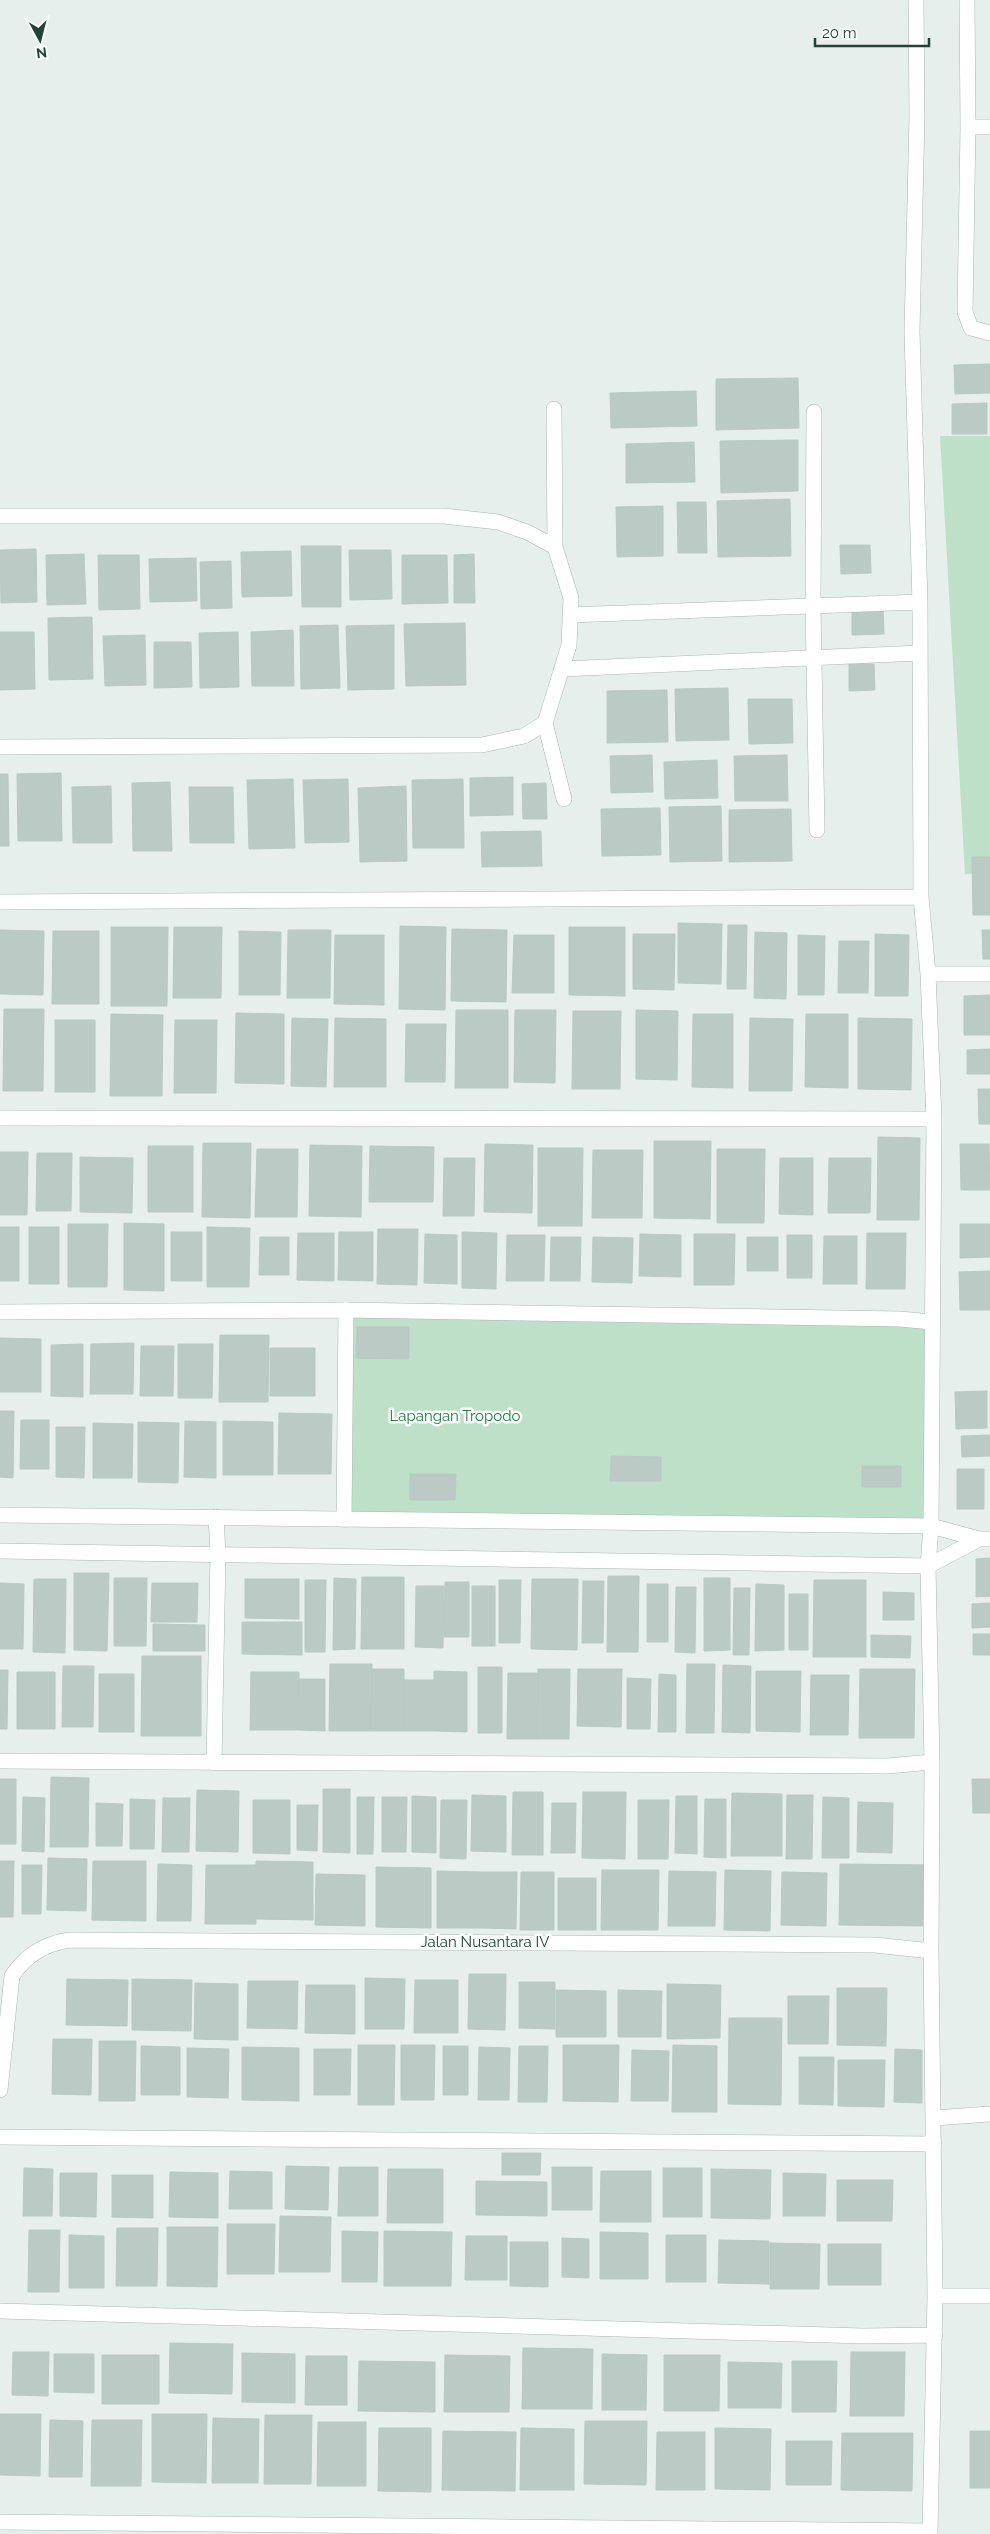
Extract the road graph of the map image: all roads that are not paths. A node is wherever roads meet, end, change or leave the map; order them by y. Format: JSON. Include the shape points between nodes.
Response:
{"nodes":[{"id":1,"x":916,"y":0,"type":"edge"},
{"id":2,"x":967,"y":0,"type":"edge"},
{"id":3,"x":968,"y":127,"type":"junction"},
{"id":4,"x":990,"y":127,"type":"edge"},
{"id":5,"x":983,"y":332,"type":"edge"},
{"id":6,"x":554,"y":409,"type":"dead end"},
{"id":7,"x":814,"y":412,"type":"dead end"},
{"id":8,"x":0,"y":516,"type":"edge"},
{"id":9,"x":555,"y":547,"type":"junction"},
{"id":10,"x":920,"y":602,"type":"junction"},
{"id":11,"x":813,"y":607,"type":"junction"},
{"id":12,"x":570,"y":616,"type":"junction"},
{"id":13,"x":920,"y":653,"type":"junction"},
{"id":14,"x":815,"y":657,"type":"junction"},
{"id":15,"x":562,"y":669,"type":"junction"},
{"id":16,"x":545,"y":724,"type":"junction"},
{"id":17,"x":0,"y":747,"type":"edge"},
{"id":18,"x":564,"y":800,"type":"dead end"},
{"id":19,"x":817,"y":830,"type":"dead end"},
{"id":20,"x":921,"y":897,"type":"junction"},
{"id":21,"x":0,"y":902,"type":"edge"},
{"id":22,"x":928,"y":974,"type":"junction"},
{"id":23,"x":990,"y":974,"type":"edge"},
{"id":24,"x":0,"y":1118,"type":"edge"},
{"id":25,"x":934,"y":1119,"type":"junction"},
{"id":26,"x":346,"y":1310,"type":"junction"},
{"id":27,"x":0,"y":1312,"type":"edge"},
{"id":28,"x":932,"y":1322,"type":"junction"},
{"id":29,"x":0,"y":1515,"type":"edge"},
{"id":30,"x":216,"y":1517,"type":"junction"},
{"id":31,"x":344,"y":1520,"type":"junction"},
{"id":32,"x":931,"y":1526,"type":"junction"},
{"id":33,"x":984,"y":1539,"type":"edge"},
{"id":34,"x":0,"y":1552,"type":"edge"},
{"id":35,"x":218,"y":1554,"type":"junction"},
{"id":36,"x":928,"y":1566,"type":"junction"},
{"id":37,"x":0,"y":1761,"type":"edge"},
{"id":38,"x":932,"y":1762,"type":"junction"},
{"id":39,"x":214,"y":1763,"type":"junction"},
{"id":40,"x":931,"y":1951,"type":"junction"},
{"id":41,"x":5,"y":1986,"type":"edge"},
{"id":42,"x":0,"y":2090,"type":"edge"},
{"id":43,"x":990,"y":2114,"type":"edge"},
{"id":44,"x":934,"y":2118,"type":"junction"},
{"id":45,"x":0,"y":2137,"type":"edge"},
{"id":46,"x":934,"y":2144,"type":"junction"},
{"id":47,"x":935,"y":2296,"type":"junction"},
{"id":48,"x":990,"y":2296,"type":"edge"},
{"id":49,"x":0,"y":2311,"type":"edge"},
{"id":50,"x":935,"y":2335,"type":"junction"},
{"id":51,"x":0,"y":2522,"type":"edge"},
{"id":52,"x":930,"y":2532,"type":"edge"}],
"edges":[{"from":1,"to":10,"type":"street","via":[[912,332]]},
{"from":2,"to":3,"type":"street"},
{"from":3,"to":4,"type":"street"},
{"from":3,"to":5,"type":"street","via":[[965,312],[971,328]]},
{"from":6,"to":9,"type":"street"},
{"from":7,"to":11,"type":"street"},
{"from":8,"to":9,"type":"street","via":[[444,516],[498,522]]},
{"from":9,"to":12,"type":"street","via":[[571,598]]},
{"from":10,"to":11,"type":"street"},
{"from":10,"to":13,"type":"street"},
{"from":11,"to":12,"type":"street"},
{"from":11,"to":14,"type":"street"},
{"from":12,"to":15,"type":"street","via":[[569,645]]},
{"from":13,"to":14,"type":"street"},
{"from":13,"to":20,"type":"street"},
{"from":14,"to":15,"type":"street"},
{"from":14,"to":19,"type":"street"},
{"from":15,"to":16,"type":"street"},
{"from":16,"to":17,"type":"street","via":[[524,736],[482,745]]},
{"from":16,"to":18,"type":"street"},
{"from":20,"to":21,"type":"street"},
{"from":20,"to":22,"type":"street"},
{"from":22,"to":23,"type":"street"},
{"from":22,"to":25,"type":"street"},
{"from":24,"to":25,"type":"street"},
{"from":25,"to":28,"type":"street"},
{"from":26,"to":27,"type":"street"},
{"from":26,"to":28,"type":"street"},
{"from":26,"to":31,"type":"street"},
{"from":28,"to":32,"type":"street"},
{"from":29,"to":30,"type":"street"},
{"from":30,"to":31,"type":"street"},
{"from":30,"to":35,"type":"street"},
{"from":31,"to":32,"type":"street"},
{"from":32,"to":33,"type":"street"},
{"from":32,"to":36,"type":"street"},
{"from":33,"to":36,"type":"street"},
{"from":34,"to":35,"type":"street"},
{"from":35,"to":36,"type":"street"},
{"from":35,"to":39,"type":"street"},
{"from":36,"to":38,"type":"street"},
{"from":37,"to":39,"type":"street"},
{"from":38,"to":39,"type":"street","via":[[887,1766]]},
{"from":38,"to":40,"type":"street"},
{"from":40,"to":41,"type":"street","name":"Jalan Nusantara IV","via":[[875,1945],[69,1940],[39,1948],[19,1966]]},
{"from":40,"to":44,"type":"street"},
{"from":41,"to":42,"type":"street"},
{"from":43,"to":44,"type":"street"},
{"from":44,"to":46,"type":"street"},
{"from":45,"to":46,"type":"street"},
{"from":46,"to":47,"type":"street"},
{"from":47,"to":48,"type":"street"},
{"from":47,"to":50,"type":"street"},
{"from":49,"to":50,"type":"street","via":[[834,2335]]},
{"from":50,"to":52,"type":"street"},
{"from":51,"to":52,"type":"street"}]}
